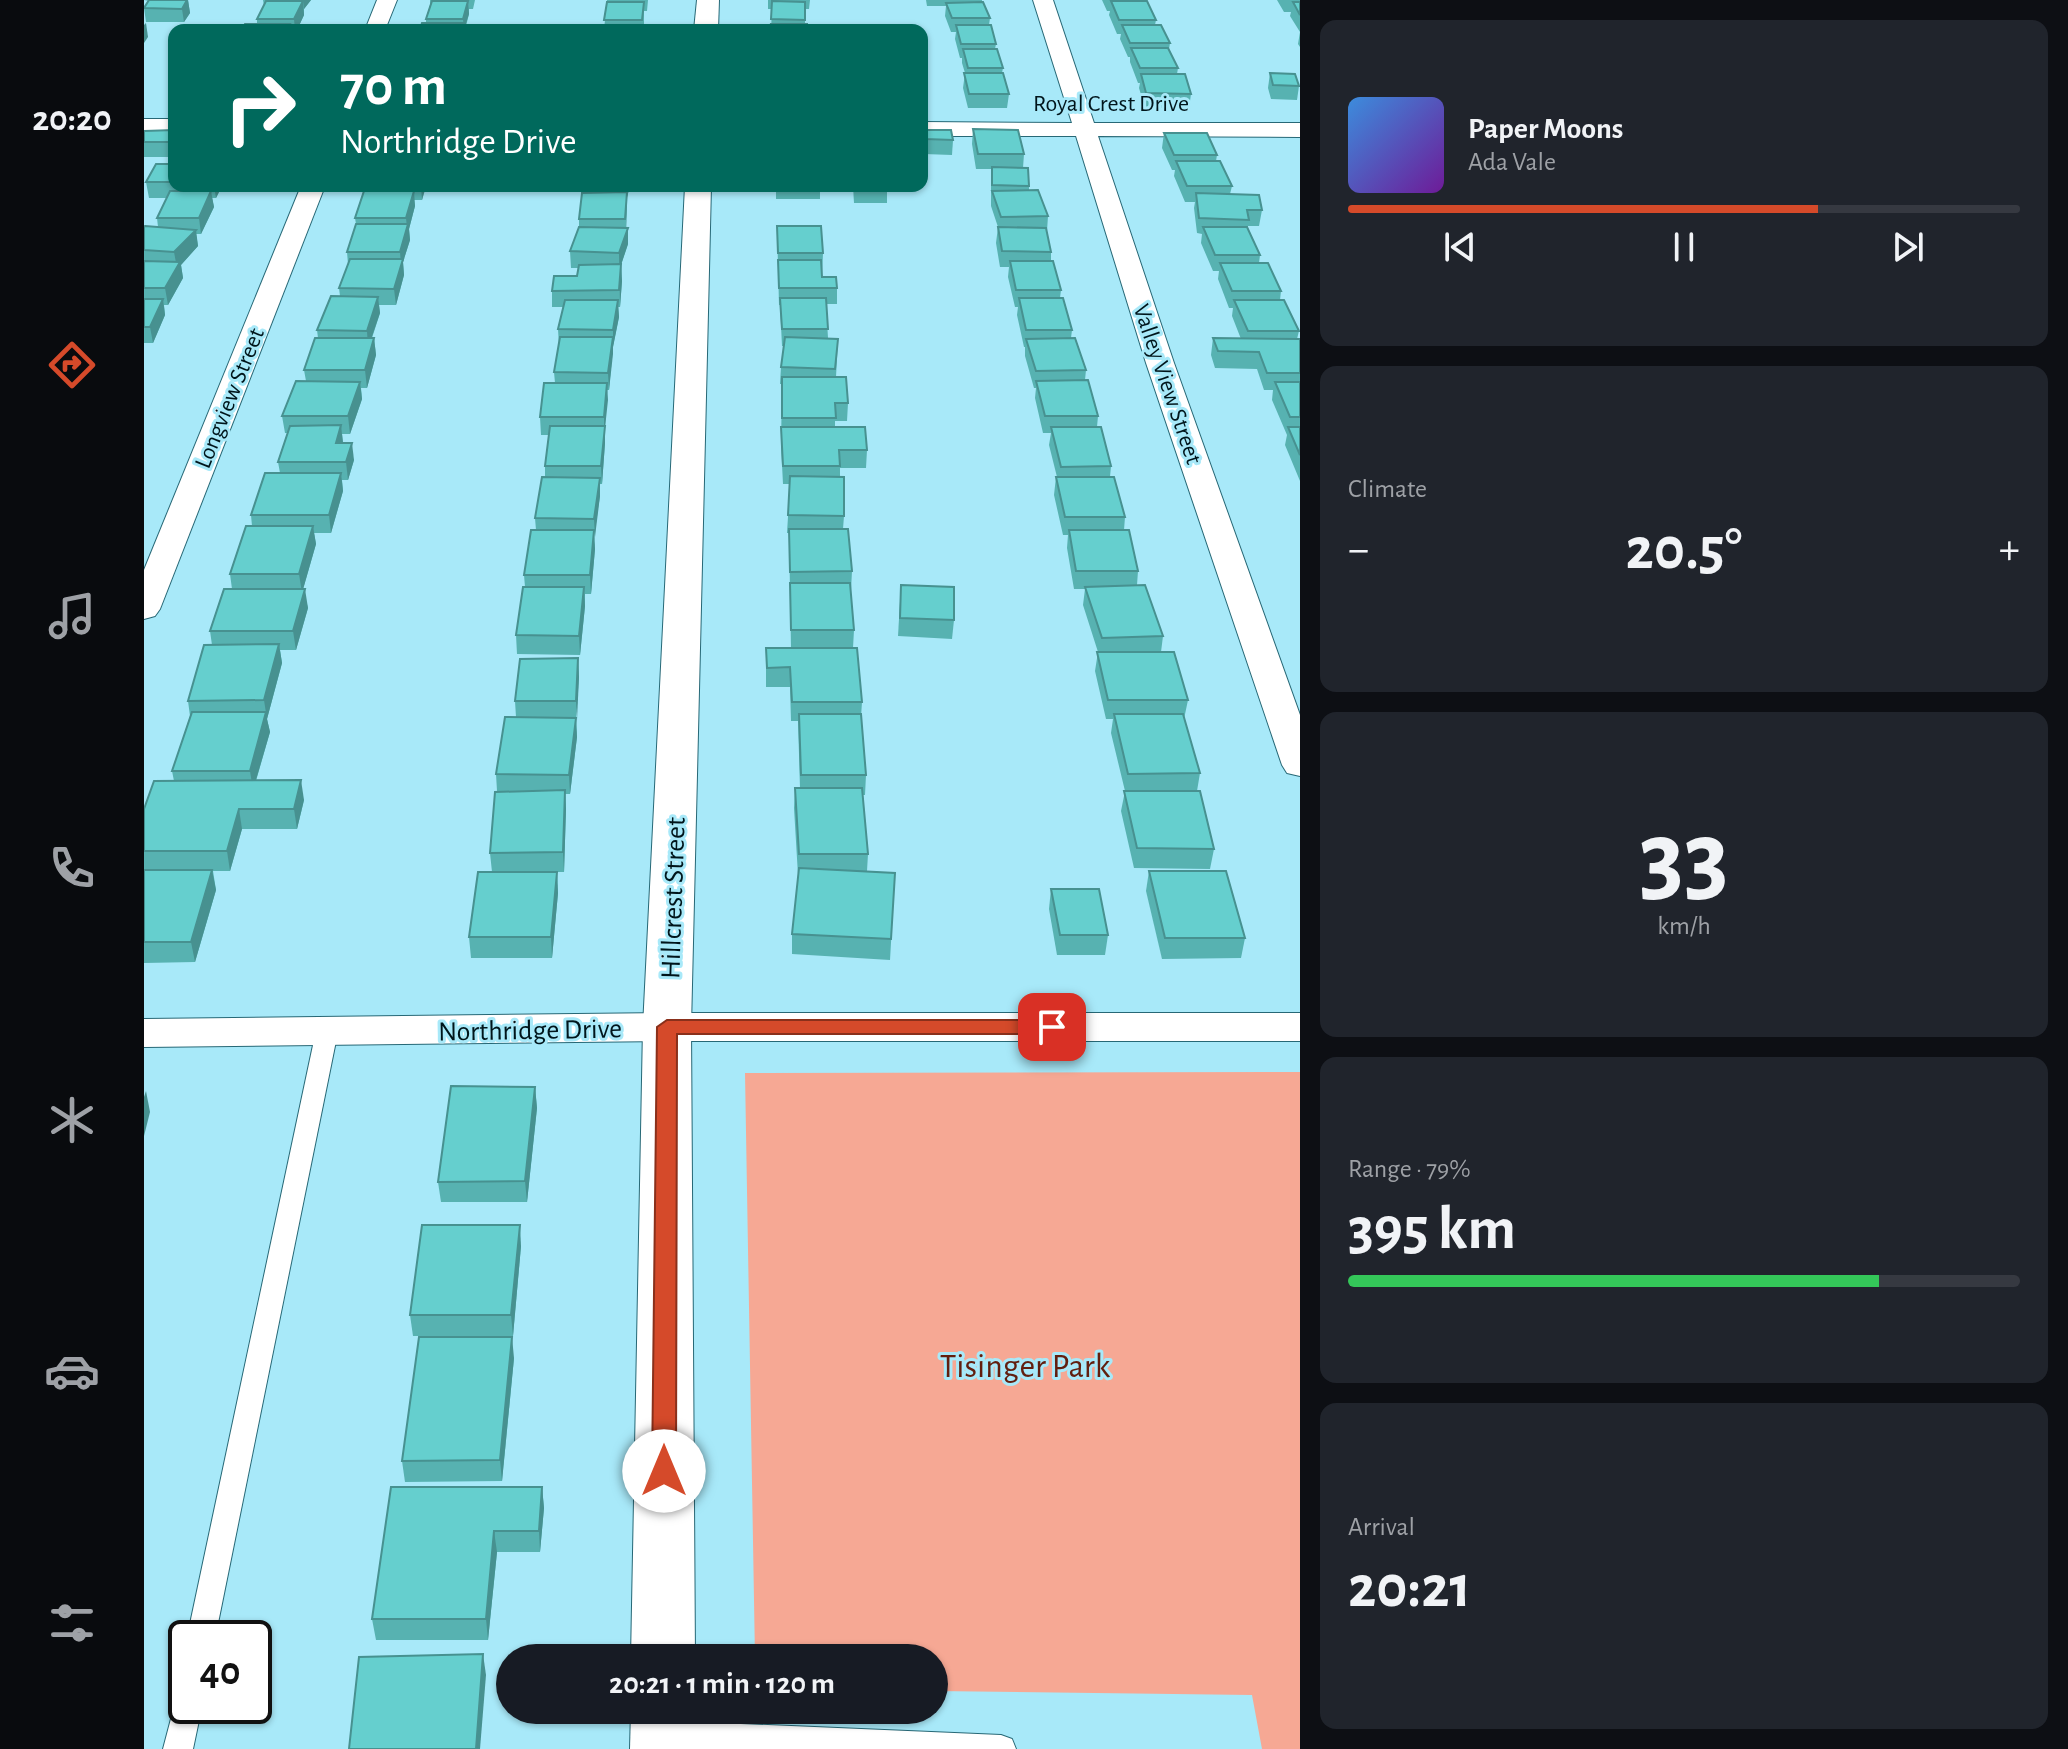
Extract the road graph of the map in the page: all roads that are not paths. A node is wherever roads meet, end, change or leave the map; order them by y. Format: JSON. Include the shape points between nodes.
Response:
{"nodes":[{"id":1,"x":387,"y":0,"type":"edge"},
{"id":2,"x":708,"y":0,"type":"edge"},
{"id":3,"x":1043,"y":0,"type":"edge"},
{"id":4,"x":377,"y":24,"type":"edge"},
{"id":5,"x":706,"y":24,"type":"edge"},
{"id":6,"x":144,"y":126,"type":"edge"},
{"id":7,"x":168,"y":126,"type":"edge"},
{"id":8,"x":928,"y":129,"type":"edge"},
{"id":9,"x":1083,"y":130,"type":"junction"},
{"id":10,"x":1300,"y":130,"type":"edge"},
{"id":11,"x":311,"y":192,"type":"edge"},
{"id":12,"x":698,"y":192,"type":"edge"},
{"id":13,"x":144,"y":609,"type":"edge"},
{"id":14,"x":1300,"y":765,"type":"edge"},
{"id":15,"x":667,"y":1027,"type":"junction"},
{"id":16,"x":1300,"y":1027,"type":"edge"},
{"id":17,"x":327,"y":1031,"type":"junction"},
{"id":18,"x":144,"y":1033,"type":"edge"},
{"id":19,"x":205,"y":1620,"type":"edge"},
{"id":20,"x":663,"y":1644,"type":"edge"},
{"id":21,"x":183,"y":1724,"type":"edge"},
{"id":22,"x":663,"y":1731,"type":"edge"},
{"id":23,"x":178,"y":1749,"type":"edge"},
{"id":24,"x":1001,"y":1749,"type":"edge"}],
"edges":[{"from":1,"to":4,"type":"street"},
{"from":2,"to":5,"type":"street"},
{"from":3,"to":9,"type":"street","name":"Valley View Street"},
{"from":6,"to":7,"type":"street"},
{"from":8,"to":9,"type":"street","name":"Royal Crest Drive"},
{"from":9,"to":10,"type":"street","name":"Royal Crest Drive"},
{"from":9,"to":14,"type":"street","name":"Valley View Street"},
{"from":11,"to":13,"type":"street","name":"Longview Street"},
{"from":12,"to":15,"type":"street","name":"Hillcrest Street"},
{"from":15,"to":16,"type":"street","name":"Northridge Drive"},
{"from":15,"to":17,"type":"street","name":"Northridge Drive"},
{"from":15,"to":20,"type":"street","name":"Hillcrest Street"},
{"from":17,"to":18,"type":"street","name":"Northridge Drive"},
{"from":17,"to":19,"type":"lane"},
{"from":21,"to":23,"type":"lane"},
{"from":22,"to":24,"type":"lane"}]}
